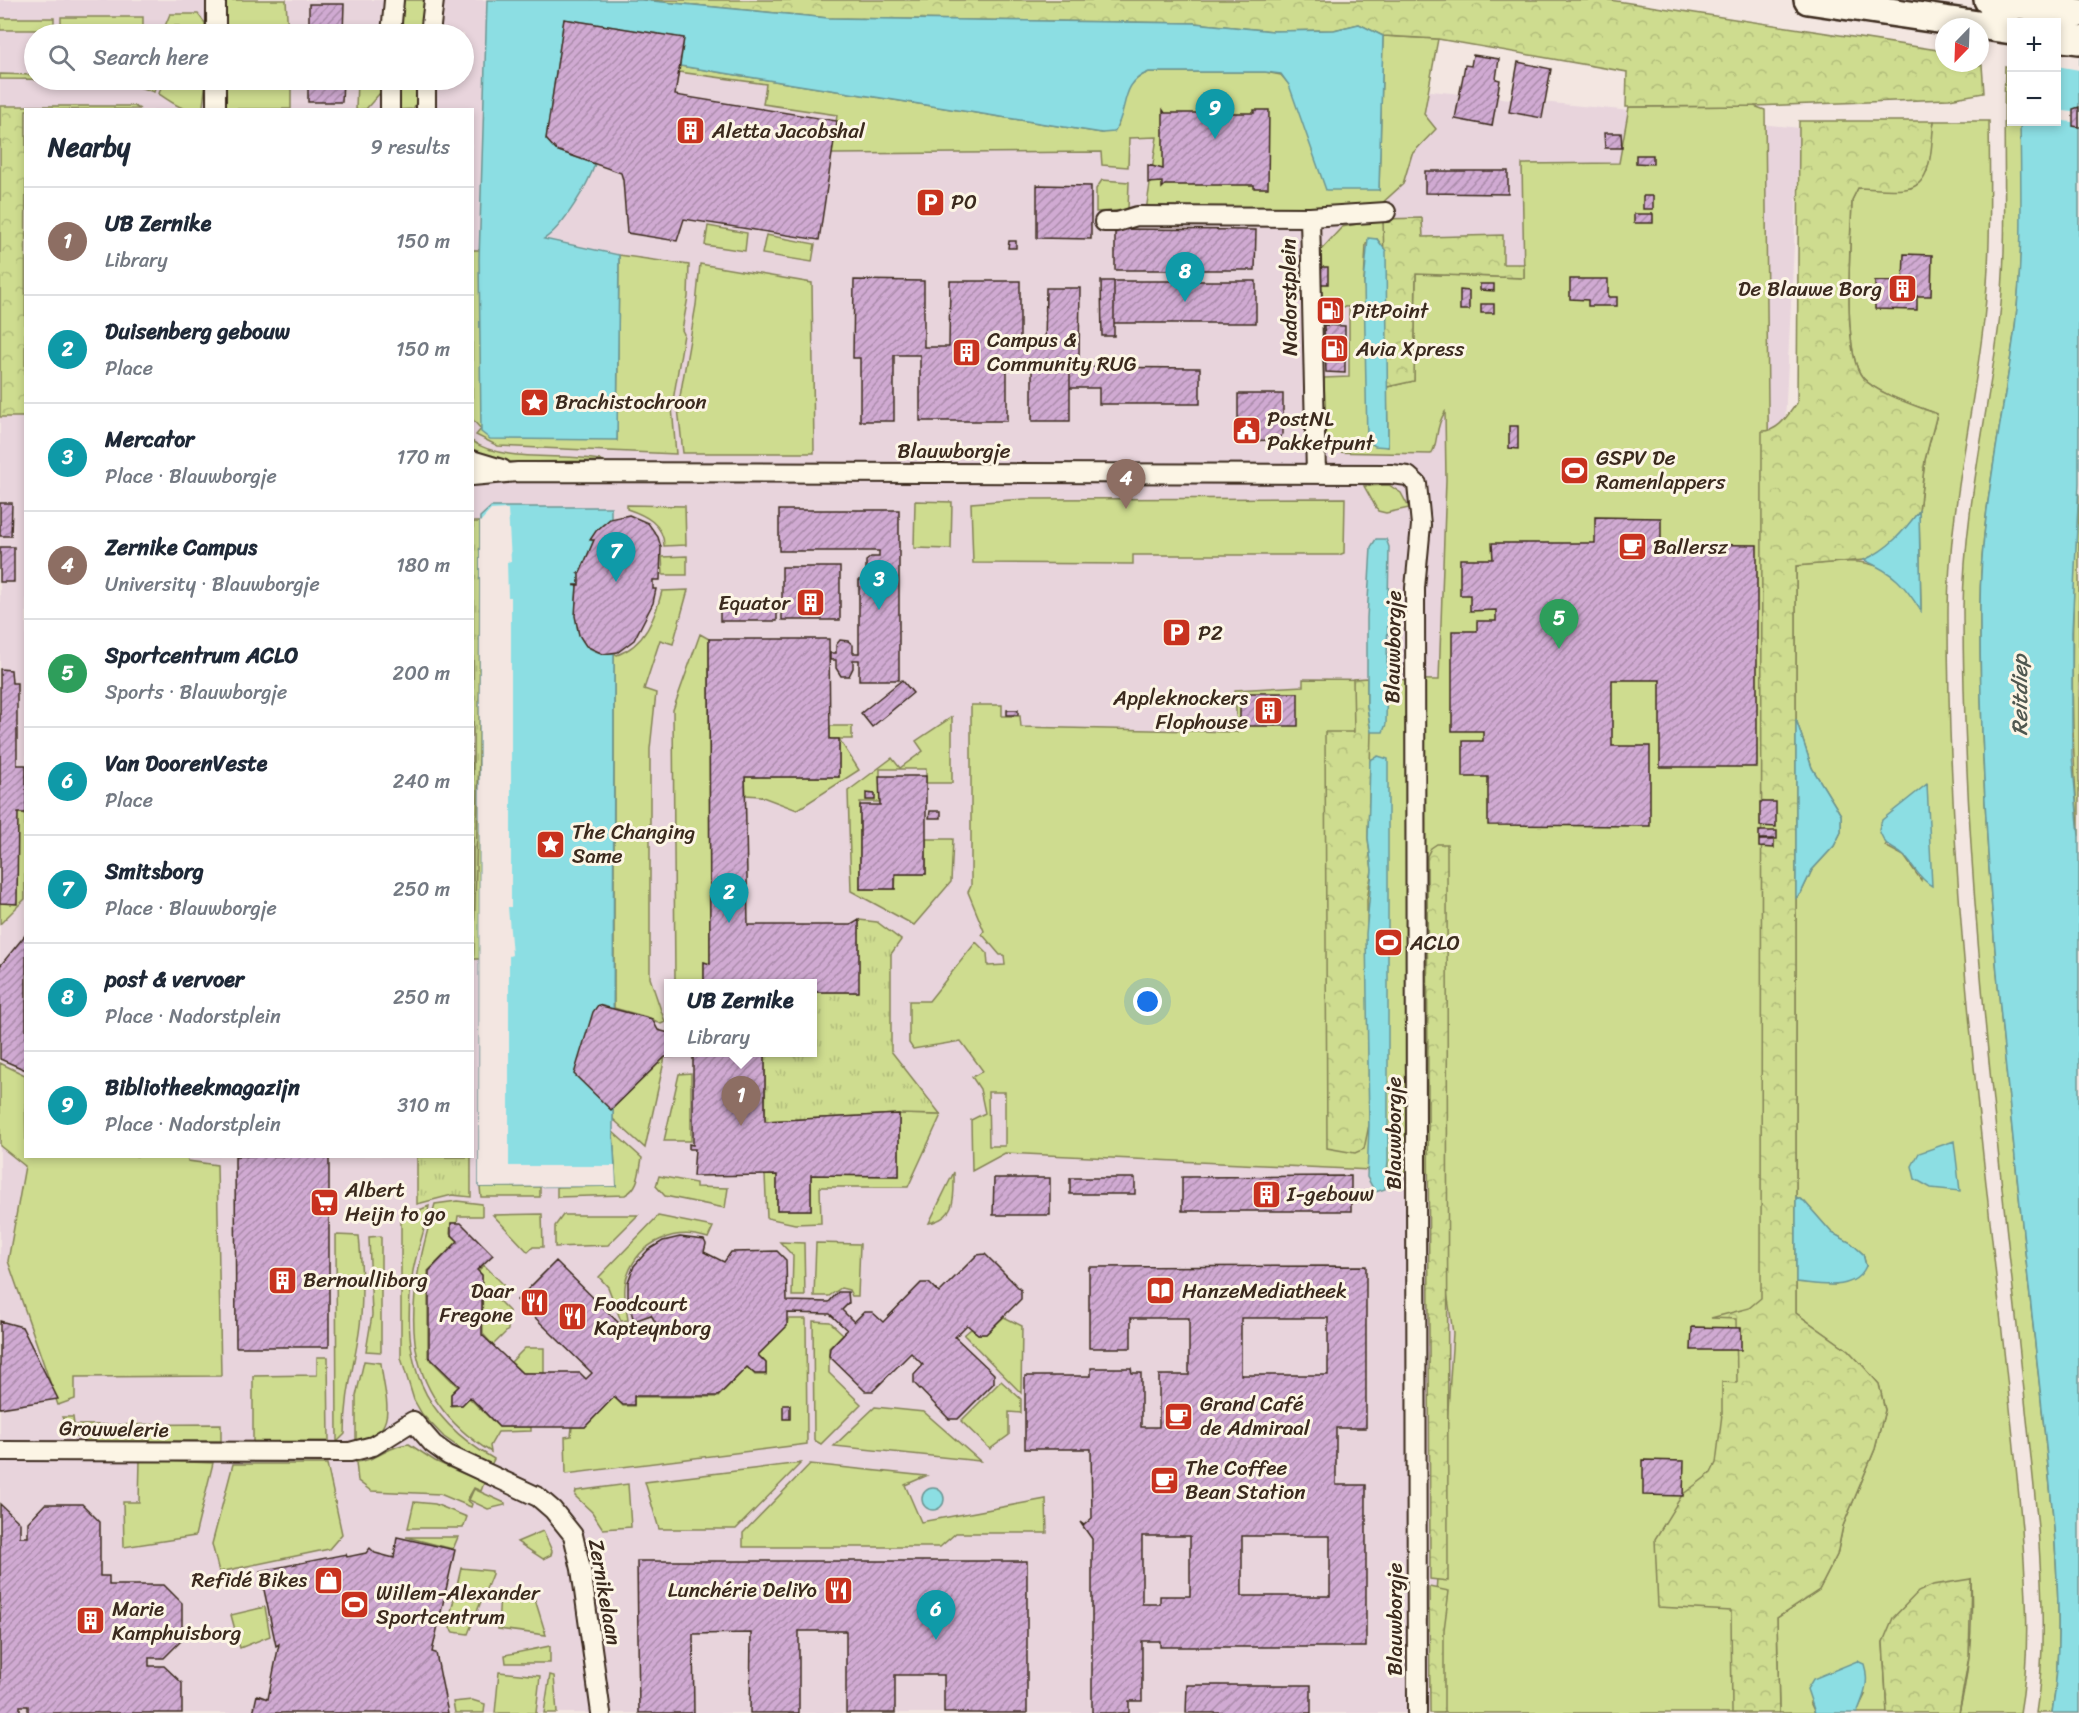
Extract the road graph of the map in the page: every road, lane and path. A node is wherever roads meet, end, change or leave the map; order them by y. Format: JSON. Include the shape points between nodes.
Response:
{"nodes":[{"id":1,"x":216,"y":0,"type":"edge"},
{"id":2,"x":394,"y":0,"type":"edge"},
{"id":3,"x":434,"y":0,"type":"edge"},
{"id":4,"x":1808,"y":0,"type":"edge"},
{"id":5,"x":1988,"y":0,"type":"edge"},
{"id":6,"x":2079,"y":13,"type":"edge"},
{"id":7,"x":216,"y":24,"type":"edge"},
{"id":8,"x":392,"y":24,"type":"edge"},
{"id":9,"x":431,"y":24,"type":"edge"},
{"id":10,"x":2007,"y":29,"type":"edge"},
{"id":11,"x":2061,"y":38,"type":"edge"},
{"id":12,"x":2079,"y":40,"type":"edge"},
{"id":13,"x":216,"y":90,"type":"edge"},
{"id":14,"x":390,"y":90,"type":"edge"},
{"id":15,"x":426,"y":90,"type":"edge"},
{"id":16,"x":216,"y":108,"type":"edge"},
{"id":17,"x":390,"y":108,"type":"edge"},
{"id":18,"x":426,"y":108,"type":"edge"},
{"id":19,"x":1386,"y":212,"type":"dead end"},
{"id":20,"x":1310,"y":217,"type":"junction"},
{"id":21,"x":1104,"y":222,"type":"dead end"},
{"id":22,"x":474,"y":460,"type":"edge"},
{"id":23,"x":518,"y":472,"type":"junction"},
{"id":24,"x":1316,"y":474,"type":"junction"},
{"id":25,"x":474,"y":476,"type":"edge"},
{"id":26,"x":413,"y":1421,"type":"joint"},
{"id":27,"x":0,"y":1451,"type":"edge"},
{"id":28,"x":602,"y":1713,"type":"edge"},
{"id":29,"x":1418,"y":1713,"type":"edge"}],
"edges":[{"from":1,"to":7,"type":"street"},
{"from":2,"to":8,"type":"street"},
{"from":3,"to":9,"type":"street"},
{"from":4,"to":10,"type":"highway"},
{"from":5,"to":6,"type":"highway"},
{"from":11,"to":12,"type":"highway"},
{"from":13,"to":16,"type":"street"},
{"from":14,"to":17,"type":"street"},
{"from":15,"to":18,"type":"street"},
{"from":19,"to":20,"type":"street"},
{"from":20,"to":21,"type":"street","name":"Nadorstplein","via":[[1137,216]]},
{"from":20,"to":24,"type":"street","name":"Nadorstplein"},
{"from":22,"to":23,"type":"street","name":"Blauwborgje"},
{"from":23,"to":24,"type":"street","name":"Blauwborgje"},
{"from":23,"to":25,"type":"street","name":"Blauwborgje"},
{"from":24,"to":29,"type":"street","name":"Blauwborgje","via":[[1408,476],[1417,484],[1420,497],[1415,588]]},
{"from":26,"to":27,"type":"street","name":"Grouwelerie","via":[[359,1451]]},
{"from":26,"to":28,"type":"street","name":"Zernikelaan","via":[[448,1455],[543,1501],[573,1535]]}]}
